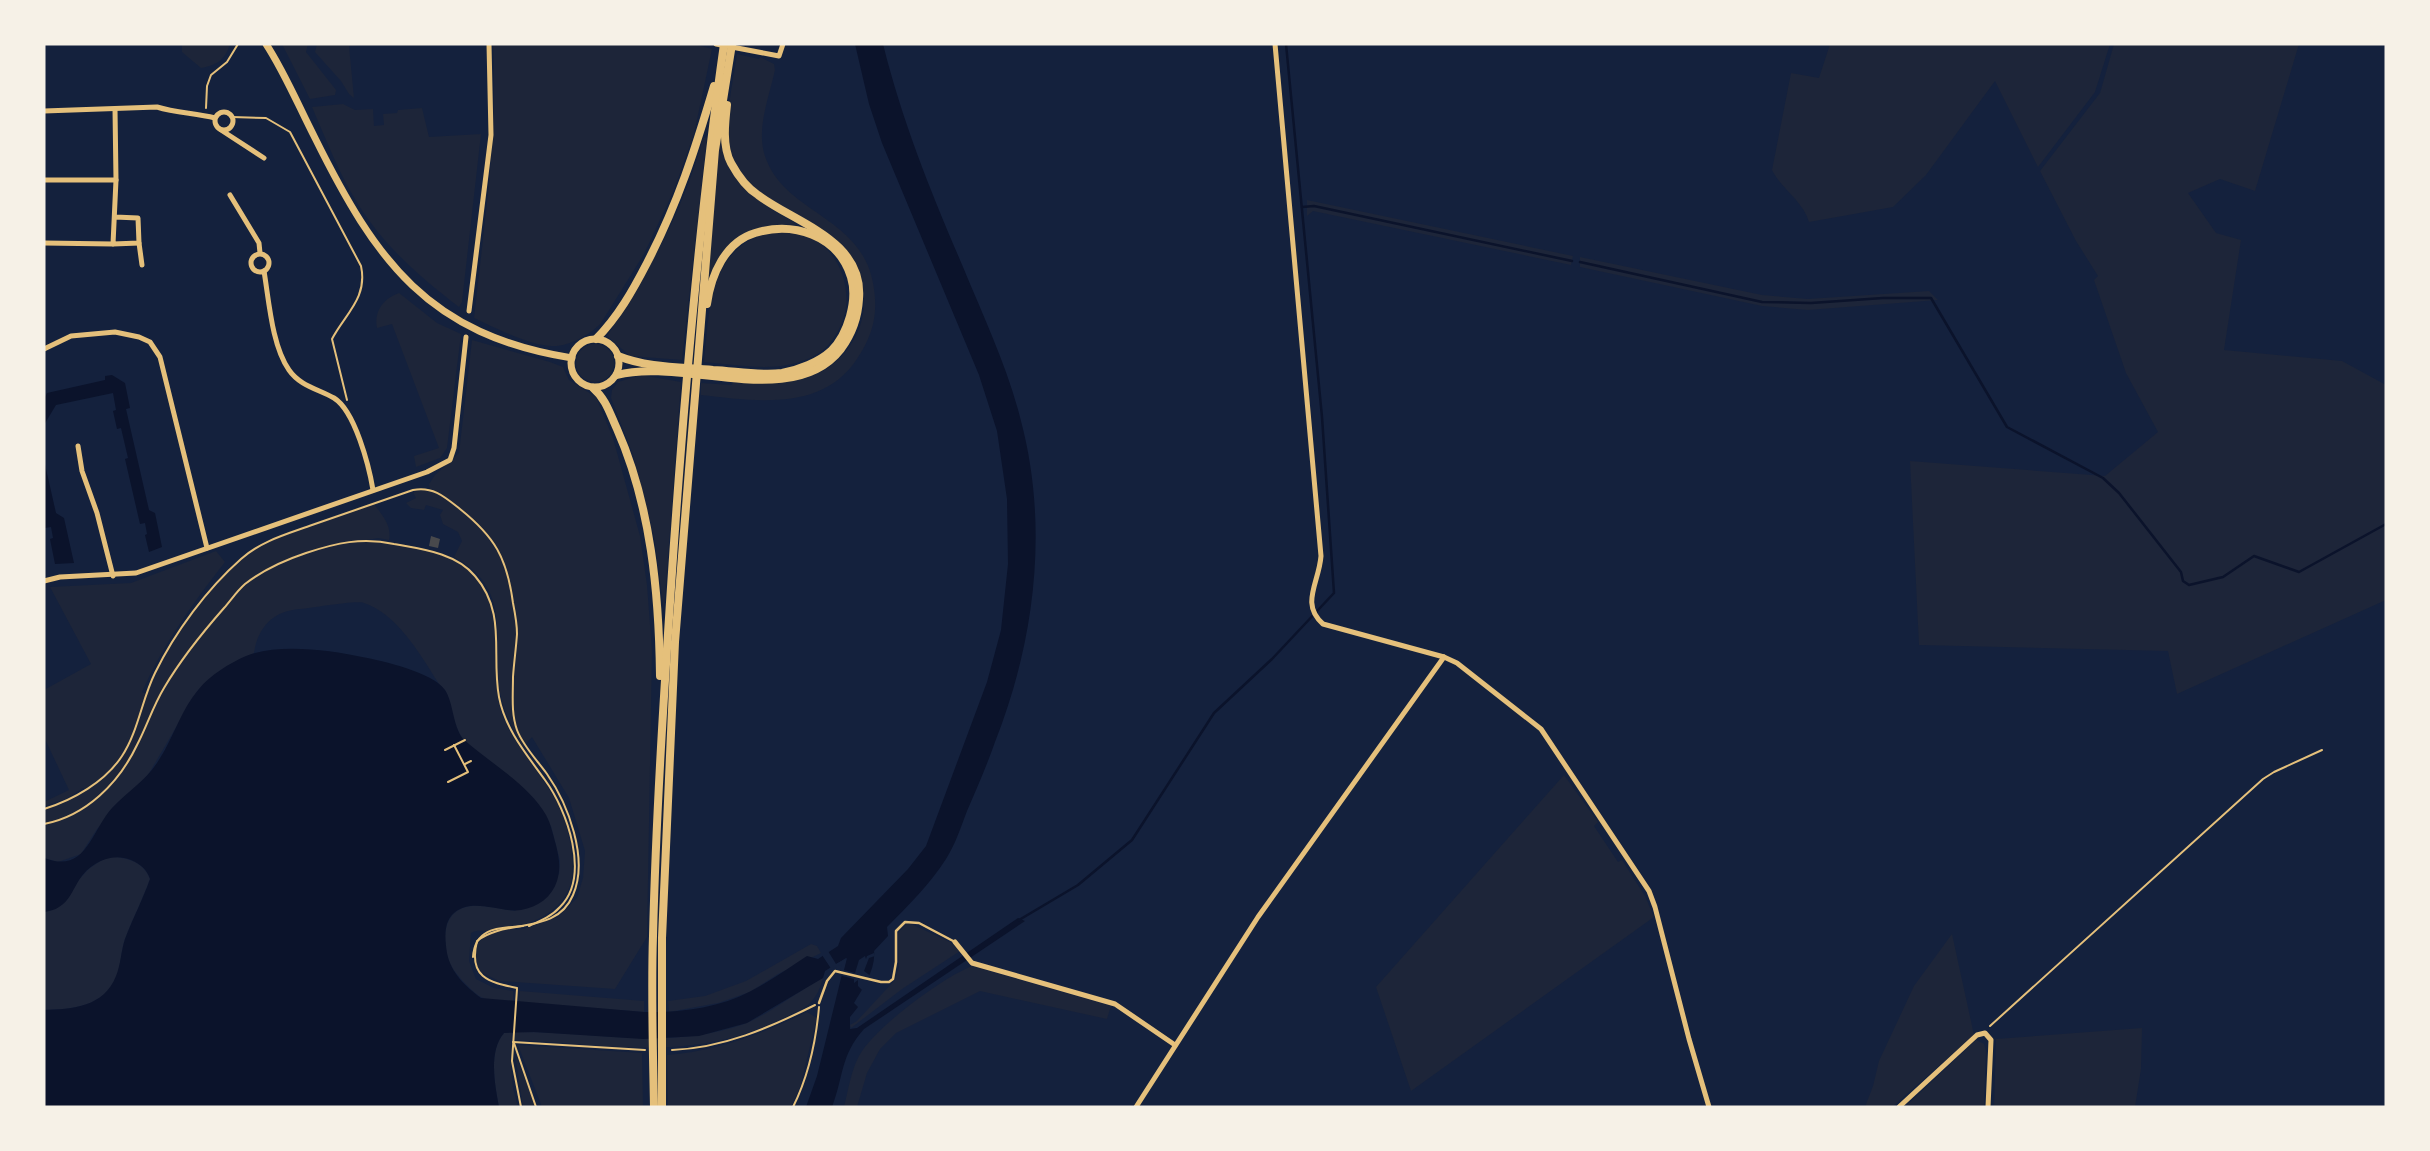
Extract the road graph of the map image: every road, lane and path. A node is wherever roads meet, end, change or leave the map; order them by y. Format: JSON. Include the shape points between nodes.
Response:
{"nodes":[{"id":1,"x":238,"y":44,"type":"edge"},
{"id":2,"x":266,"y":44,"type":"edge"},
{"id":3,"x":489,"y":44,"type":"edge"},
{"id":4,"x":716,"y":44,"type":"edge"},
{"id":5,"x":724,"y":44,"type":"edge"},
{"id":6,"x":733,"y":44,"type":"edge"},
{"id":7,"x":783,"y":44,"type":"edge"},
{"id":8,"x":1275,"y":44,"type":"edge"},
{"id":9,"x":723,"y":57,"type":"junction"},
{"id":10,"x":115,"y":109,"type":"junction"},
{"id":11,"x":44,"y":111,"type":"edge"},
{"id":12,"x":206,"y":116,"type":"junction"},
{"id":13,"x":232,"y":117,"type":"junction"},
{"id":14,"x":215,"y":118,"type":"junction"},
{"id":15,"x":221,"y":130,"type":"junction"},
{"id":16,"x":264,"y":158,"type":"dead end"},
{"id":17,"x":44,"y":180,"type":"edge"},
{"id":18,"x":116,"y":180,"type":"junction"},
{"id":19,"x":230,"y":195,"type":"dead end"},
{"id":20,"x":115,"y":217,"type":"junction"},
{"id":21,"x":44,"y":243,"type":"edge"},
{"id":22,"x":139,"y":243,"type":"junction"},
{"id":23,"x":113,"y":244,"type":"junction"},
{"id":24,"x":260,"y":253,"type":"junction"},
{"id":25,"x":142,"y":265,"type":"dead end"},
{"id":26,"x":264,"y":271,"type":"junction"},
{"id":27,"x":469,"y":312,"type":"dead end"},
{"id":28,"x":466,"y":337,"type":"dead end"},
{"id":29,"x":596,"y":339,"type":"junction"},
{"id":30,"x":44,"y":349,"type":"edge"},
{"id":31,"x":618,"y":356,"type":"junction"},
{"id":32,"x":572,"y":358,"type":"junction"},
{"id":33,"x":697,"y":359,"type":"junction"},
{"id":34,"x":655,"y":368,"type":"junction"},
{"id":35,"x":731,"y":374,"type":"junction"},
{"id":36,"x":617,"y":375,"type":"junction"},
{"id":37,"x":593,"y":388,"type":"junction"},
{"id":38,"x":351,"y":418,"type":"junction"},
{"id":39,"x":78,"y":446,"type":"dead end"},
{"id":40,"x":373,"y":490,"type":"junction"},
{"id":41,"x":207,"y":548,"type":"junction"},
{"id":42,"x":113,"y":576,"type":"junction"},
{"id":43,"x":44,"y":581,"type":"edge"},
{"id":44,"x":1444,"y":657,"type":"junction"},
{"id":45,"x":466,"y":740,"type":"dead end"},
{"id":46,"x":661,"y":743,"type":"junction"},
{"id":47,"x":454,"y":746,"type":"junction"},
{"id":48,"x":445,"y":750,"type":"dead end"},
{"id":49,"x":2322,"y":751,"type":"dead end"},
{"id":50,"x":471,"y":761,"type":"dead end"},
{"id":51,"x":464,"y":765,"type":"junction"},
{"id":52,"x":448,"y":782,"type":"dead end"},
{"id":53,"x":44,"y":808,"type":"edge"},
{"id":54,"x":44,"y":824,"type":"edge"},
{"id":55,"x":657,"y":938,"type":"junction"},
{"id":56,"x":955,"y":942,"type":"joint"},
{"id":57,"x":517,"y":988,"type":"junction"},
{"id":58,"x":819,"y":1003,"type":"joint"},
{"id":59,"x":1985,"y":1032,"type":"junction"},
{"id":60,"x":513,"y":1042,"type":"junction"},
{"id":61,"x":1175,"y":1045,"type":"junction"},
{"id":62,"x":521,"y":1107,"type":"edge"},
{"id":63,"x":536,"y":1107,"type":"edge"},
{"id":64,"x":654,"y":1107,"type":"edge"},
{"id":65,"x":662,"y":1107,"type":"edge"},
{"id":66,"x":793,"y":1107,"type":"edge"},
{"id":67,"x":1136,"y":1107,"type":"edge"},
{"id":68,"x":1709,"y":1107,"type":"edge"},
{"id":69,"x":1899,"y":1107,"type":"edge"},
{"id":70,"x":1988,"y":1107,"type":"edge"}],
"edges":[{"from":1,"to":12,"type":"path","via":[[227,62],[211,75]]},
{"from":2,"to":32,"type":"main road","via":[[357,218],[398,273],[440,308],[488,336]]},
{"from":3,"to":27,"type":"street","via":[[491,135]]},
{"from":4,"to":7,"type":"street","via":[[779,55]]},
{"from":5,"to":9,"type":"highway"},
{"from":6,"to":33,"type":"highway","via":[[715,150]]},
{"from":6,"to":35,"type":"highway","via":[[725,136],[729,160],[757,195],[835,244],[848,258],[860,294],[851,333],[825,365],[783,378]]},
{"from":8,"to":44,"type":"street","via":[[1321,556],[1310,604],[1323,624]]},
{"from":9,"to":29,"type":"highway","via":[[678,199],[632,292]]},
{"from":9,"to":46,"type":"highway","via":[[709,149],[680,450]]},
{"from":10,"to":11,"type":"street"},
{"from":10,"to":12,"type":"street","via":[[157,107]]},
{"from":10,"to":18,"type":"street"},
{"from":12,"to":14,"type":"street"},
{"from":13,"to":14,"type":"street","via":[[222,112]]},
{"from":13,"to":15,"type":"street","via":[[232,126]]},
{"from":13,"to":38,"type":"path","via":[[266,118],[290,132],[361,266],[358,299],[332,339]]},
{"from":14,"to":15,"type":"street"},
{"from":15,"to":16,"type":"street"},
{"from":17,"to":18,"type":"street"},
{"from":18,"to":20,"type":"street"},
{"from":19,"to":24,"type":"street","via":[[259,243]]},
{"from":20,"to":22,"type":"street","via":[[138,218]]},
{"from":20,"to":23,"type":"street"},
{"from":21,"to":23,"type":"street"},
{"from":22,"to":23,"type":"street"},
{"from":22,"to":25,"type":"street"},
{"from":24,"to":26,"type":"street","via":[[269,261]]},
{"from":24,"to":26,"type":"street","via":[[252,256],[250,265],[257,272]]},
{"from":26,"to":38,"type":"street","via":[[276,337],[287,368],[310,388],[337,399]]},
{"from":28,"to":40,"type":"street","via":[[450,460]]},
{"from":29,"to":31,"type":"main road","via":[[610,344]]},
{"from":29,"to":32,"type":"main road","via":[[578,346]]},
{"from":30,"to":41,"type":"street","via":[[71,336],[115,332],[150,342],[160,357]]},
{"from":31,"to":34,"type":"highway"},
{"from":31,"to":36,"type":"main road"},
{"from":32,"to":37,"type":"main road","via":[[573,374]]},
{"from":33,"to":35,"type":"highway","via":[[712,280],[720,260],[735,245],[770,228],[789,227],[821,240],[839,255],[851,276],[850,318],[832,349],[821,359],[782,373]]},
{"from":33,"to":55,"type":"highway"},
{"from":34,"to":35,"type":"highway"},
{"from":34,"to":36,"type":"highway"},
{"from":36,"to":37,"type":"main road","via":[[607,385]]},
{"from":37,"to":46,"type":"highway","via":[[603,398],[627,452],[650,542],[660,617]]},
{"from":38,"to":40,"type":"street"},
{"from":39,"to":42,"type":"street"},
{"from":40,"to":41,"type":"street"},
{"from":41,"to":42,"type":"street","via":[[136,573]]},
{"from":42,"to":43,"type":"street"},
{"from":44,"to":61,"type":"street","via":[[1258,917]]},
{"from":44,"to":68,"type":"street","via":[[1541,729],[1644,883],[1655,907]]},
{"from":45,"to":47,"type":"path"},
{"from":46,"to":55,"type":"highway"},
{"from":47,"to":48,"type":"path"},
{"from":47,"to":51,"type":"path"},
{"from":49,"to":59,"type":"path","via":[[2263,779]]},
{"from":50,"to":51,"type":"path"},
{"from":51,"to":52,"type":"path","via":[[468,772]]},
{"from":53,"to":57,"type":"path","via":[[85,790],[122,756],[154,675],[170,648],[201,602],[246,554],[269,540],[413,490],[436,491],[479,525],[505,562],[516,623],[513,709],[517,730],[560,793],[574,835],[577,878],[564,908],[531,926],[491,932],[477,942],[474,958],[482,976]]},
{"from":54,"to":57,"type":"path","via":[[74,815],[118,776],[180,662],[249,582],[293,558],[345,542],[379,541],[443,555],[471,571],[491,600],[502,708],[559,803],[574,850],[572,885],[561,907],[529,926],[489,931],[475,941],[472,958],[481,976],[491,984]]},
{"from":55,"to":64,"type":"highway"},
{"from":55,"to":65,"type":"highway"},
{"from":56,"to":58,"type":"lane","via":[[919,923],[905,922],[896,931],[893,979],[881,982],[835,971]]},
{"from":56,"to":61,"type":"street","via":[[971,962],[1115,1004]]},
{"from":57,"to":60,"type":"path"},
{"from":58,"to":66,"type":"path","via":[[803,1087]]},
{"from":59,"to":69,"type":"street"},
{"from":59,"to":70,"type":"street","via":[[1991,1041]]},
{"from":60,"to":62,"type":"path","via":[[514,1079]]},
{"from":60,"to":63,"type":"path"},
{"from":61,"to":67,"type":"street"}]}
